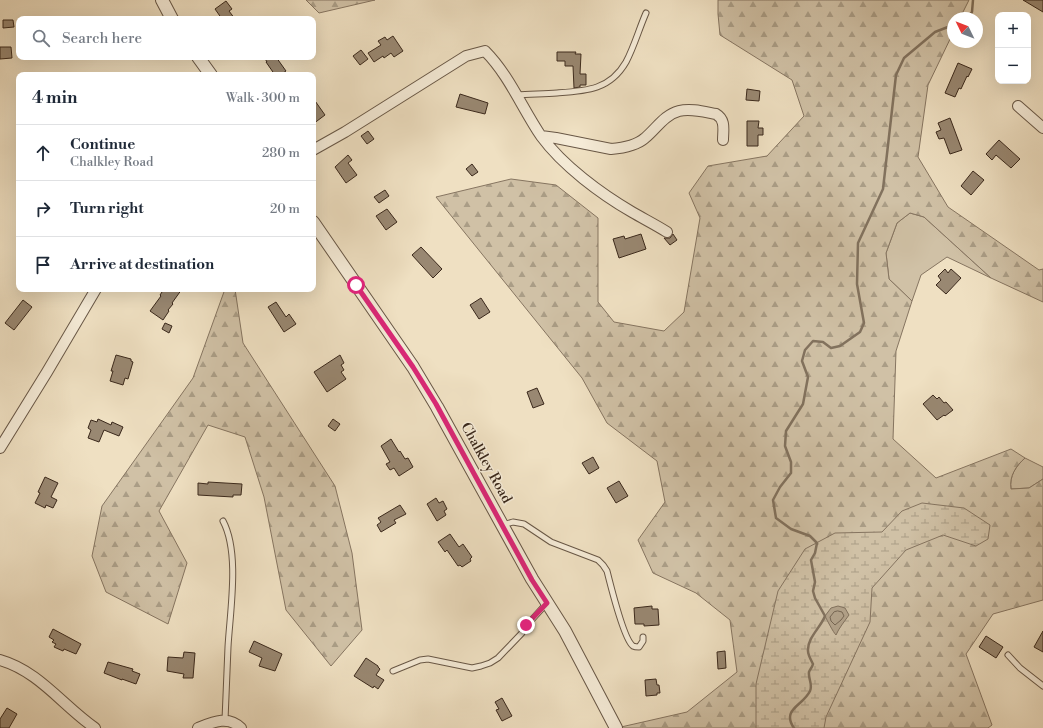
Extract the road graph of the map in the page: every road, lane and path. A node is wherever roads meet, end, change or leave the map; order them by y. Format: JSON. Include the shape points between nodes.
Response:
{"nodes":[{"id":1,"x":162,"y":0,"type":"edge"},
{"id":2,"x":646,"y":14,"type":"dead end"},
{"id":3,"x":170,"y":16,"type":"edge"},
{"id":4,"x":200,"y":60,"type":"edge"},
{"id":5,"x":209,"y":72,"type":"edge"},
{"id":6,"x":516,"y":95,"type":"junction"},
{"id":7,"x":1018,"y":106,"type":"dead end"},
{"id":8,"x":1043,"y":128,"type":"edge"},
{"id":9,"x":541,"y":136,"type":"junction"},
{"id":10,"x":723,"y":140,"type":"dead end"},
{"id":11,"x":316,"y":148,"type":"edge"},
{"id":12,"x":316,"y":226,"type":"edge"},
{"id":13,"x":667,"y":232,"type":"dead end"},
{"id":14,"x":94,"y":292,"type":"edge"},
{"id":15,"x":0,"y":448,"type":"edge"},
{"id":16,"x":223,"y":521,"type":"dead end"},
{"id":17,"x":503,"y":525,"type":"junction"},
{"id":18,"x":547,"y":603,"type":"junction"},
{"id":19,"x":643,"y":637,"type":"dead end"},
{"id":20,"x":1008,"y":655,"type":"dead end"},
{"id":21,"x":0,"y":660,"type":"edge"},
{"id":22,"x":394,"y":671,"type":"dead end"},
{"id":23,"x":1043,"y":686,"type":"edge"},
{"id":24,"x":225,"y":720,"type":"junction"},
{"id":25,"x":95,"y":728,"type":"edge"},
{"id":26,"x":198,"y":728,"type":"edge"},
{"id":27,"x":241,"y":728,"type":"edge"},
{"id":28,"x":616,"y":728,"type":"edge"}],
"edges":[{"from":1,"to":3,"type":"street"},
{"from":2,"to":6,"type":"lane","via":[[626,61],[606,83],[583,92]]},
{"from":4,"to":5,"type":"street"},
{"from":6,"to":9,"type":"street"},
{"from":6,"to":11,"type":"street","via":[[485,51],[476,53],[466,56]]},
{"from":7,"to":8,"type":"street"},
{"from":9,"to":10,"type":"street","via":[[619,148],[642,140],[672,114],[688,110],[720,116],[723,120]]},
{"from":9,"to":13,"type":"street","via":[[595,188]]},
{"from":12,"to":17,"type":"street","name":"Chalkley Road","via":[[413,367]]},
{"from":14,"to":15,"type":"street"},
{"from":16,"to":24,"type":"lane","via":[[229,536],[233,575]]},
{"from":17,"to":18,"type":"street","name":"Chalkley Road"},
{"from":17,"to":19,"type":"lane","via":[[513,522],[524,524],[551,542],[603,564],[631,645],[639,647],[644,641]]},
{"from":18,"to":22,"type":"lane","via":[[526,625],[522,634],[490,663],[472,668],[424,659]]},
{"from":18,"to":28,"type":"street","name":"Chalkley Road","via":[[565,631]]},
{"from":20,"to":23,"type":"lane"},
{"from":21,"to":25,"type":"street","via":[[37,678]]},
{"from":24,"to":26,"type":"street"},
{"from":24,"to":27,"type":"street"}]}
